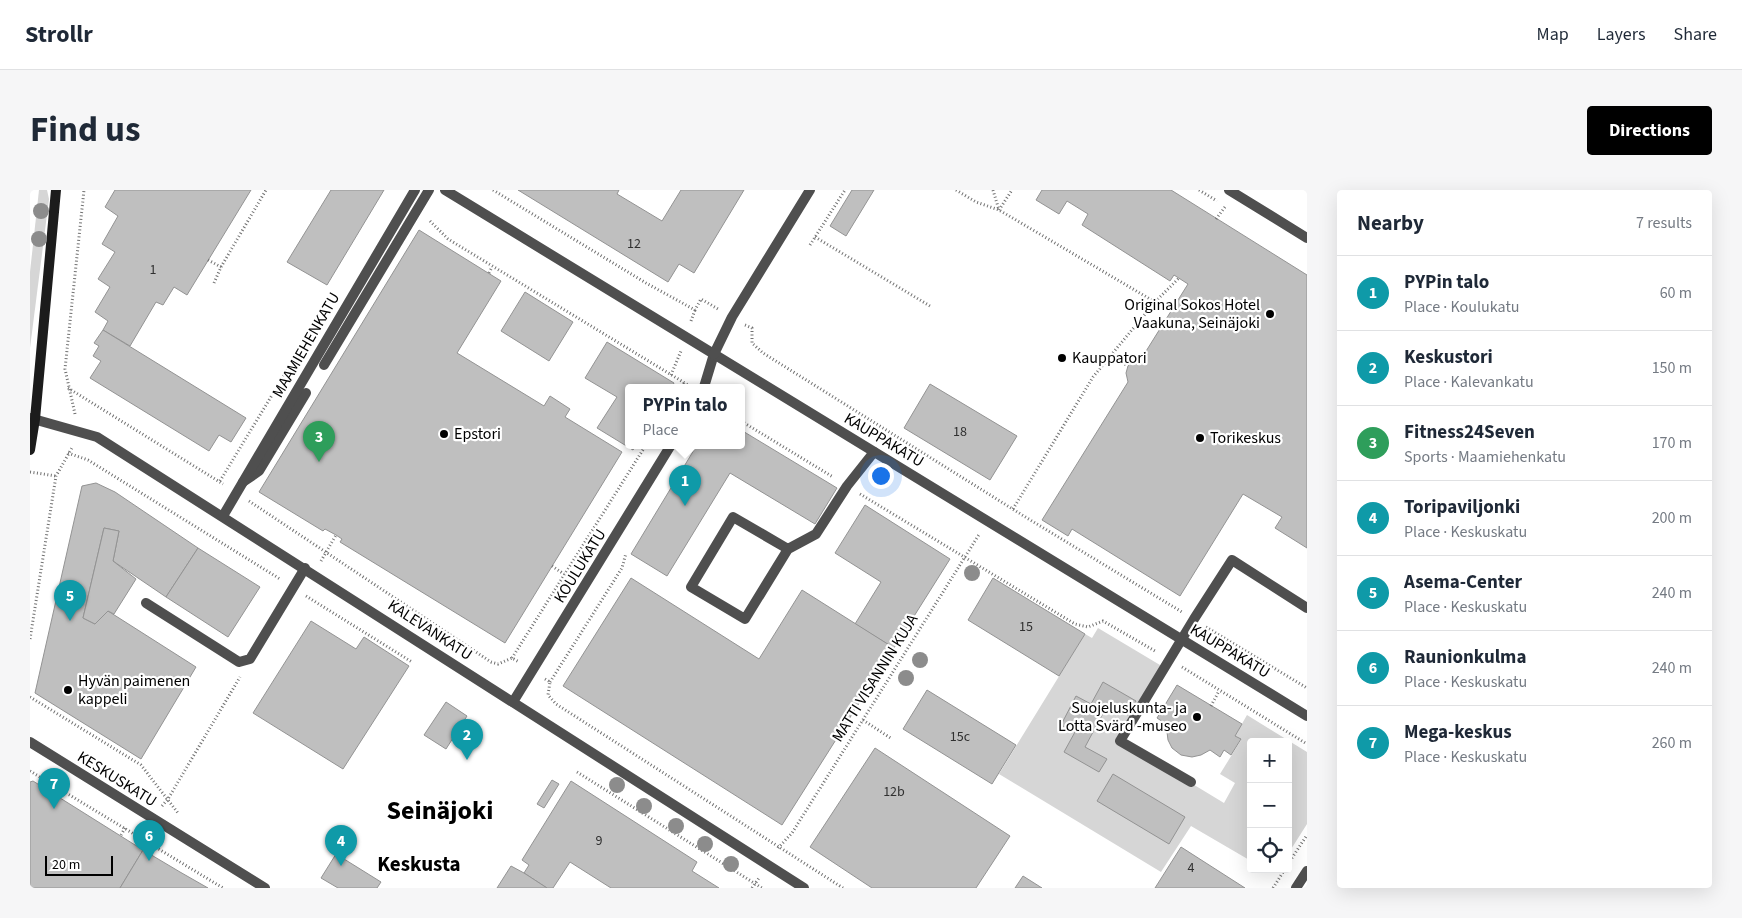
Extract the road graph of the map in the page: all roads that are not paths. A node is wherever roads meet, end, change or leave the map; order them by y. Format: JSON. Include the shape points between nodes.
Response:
{"nodes":[{"id":1,"x":56,"y":190,"type":"edge"},
{"id":2,"x":415,"y":190,"type":"edge"},
{"id":3,"x":428,"y":190,"type":"edge"},
{"id":4,"x":445,"y":190,"type":"edge"},
{"id":5,"x":810,"y":190,"type":"edge"},
{"id":6,"x":1229,"y":190,"type":"edge"},
{"id":7,"x":1307,"y":238,"type":"edge"},
{"id":8,"x":714,"y":354,"type":"junction"},
{"id":9,"x":324,"y":365,"type":"dead end"},
{"id":10,"x":705,"y":384,"type":"edge"},
{"id":11,"x":306,"y":393,"type":"dead end"},
{"id":12,"x":32,"y":419,"type":"edge"},
{"id":13,"x":670,"y":449,"type":"edge"},
{"id":14,"x":30,"y":450,"type":"edge"},
{"id":15,"x":874,"y":452,"type":"junction"},
{"id":16,"x":243,"y":482,"type":"junction"},
{"id":17,"x":223,"y":516,"type":"junction"},
{"id":18,"x":788,"y":550,"type":"junction"},
{"id":19,"x":305,"y":568,"type":"junction"},
{"id":20,"x":146,"y":603,"type":"dead end"},
{"id":21,"x":1307,"y":608,"type":"edge"},
{"id":22,"x":1182,"y":639,"type":"junction"},
{"id":23,"x":513,"y":702,"type":"junction"},
{"id":24,"x":1307,"y":716,"type":"edge"},
{"id":25,"x":30,"y":742,"type":"edge"},
{"id":26,"x":1191,"y":782,"type":"dead end"},
{"id":27,"x":1307,"y":871,"type":"edge"},
{"id":28,"x":265,"y":888,"type":"edge"},
{"id":29,"x":804,"y":888,"type":"edge"},
{"id":30,"x":1296,"y":888,"type":"edge"}],
"edges":[{"from":1,"to":12,"type":"main road"},
{"from":2,"to":16,"type":"street","name":"MAAMIEHENKATU"},
{"from":3,"to":9,"type":"street"},
{"from":4,"to":8,"type":"street","name":"KAUPPAKATU"},
{"from":5,"to":8,"type":"street","via":[[732,318]]},
{"from":6,"to":7,"type":"street"},
{"from":8,"to":10,"type":"street"},
{"from":8,"to":15,"type":"street","name":"KAUPPAKATU"},
{"from":11,"to":16,"type":"street","via":[[259,471]]},
{"from":12,"to":14,"type":"main road"},
{"from":12,"to":17,"type":"street","name":"KALEVANKATU","via":[[97,437]]},
{"from":13,"to":23,"type":"street","name":"KOULUKATU"},
{"from":15,"to":18,"type":"street","via":[[816,534]]},
{"from":15,"to":22,"type":"street","name":"KAUPPAKATU"},
{"from":16,"to":17,"type":"street","name":"MAAMIEHENKATU"},
{"from":17,"to":19,"type":"street","name":"KALEVANKATU"},
{"from":18,"to":18,"type":"street","via":[[733,517],[691,587],[746,619]]},
{"from":19,"to":20,"type":"street","via":[[250,659],[239,662]]},
{"from":19,"to":23,"type":"street","name":"KALEVANKATU"},
{"from":21,"to":22,"type":"street","via":[[1232,560]]},
{"from":22,"to":24,"type":"street","name":"KAUPPAKATU"},
{"from":22,"to":26,"type":"street","via":[[1120,741]]},
{"from":23,"to":29,"type":"street","name":"KALEVANKATU"},
{"from":25,"to":28,"type":"street","name":"KESKUSKATU"},
{"from":27,"to":30,"type":"street"}]}
